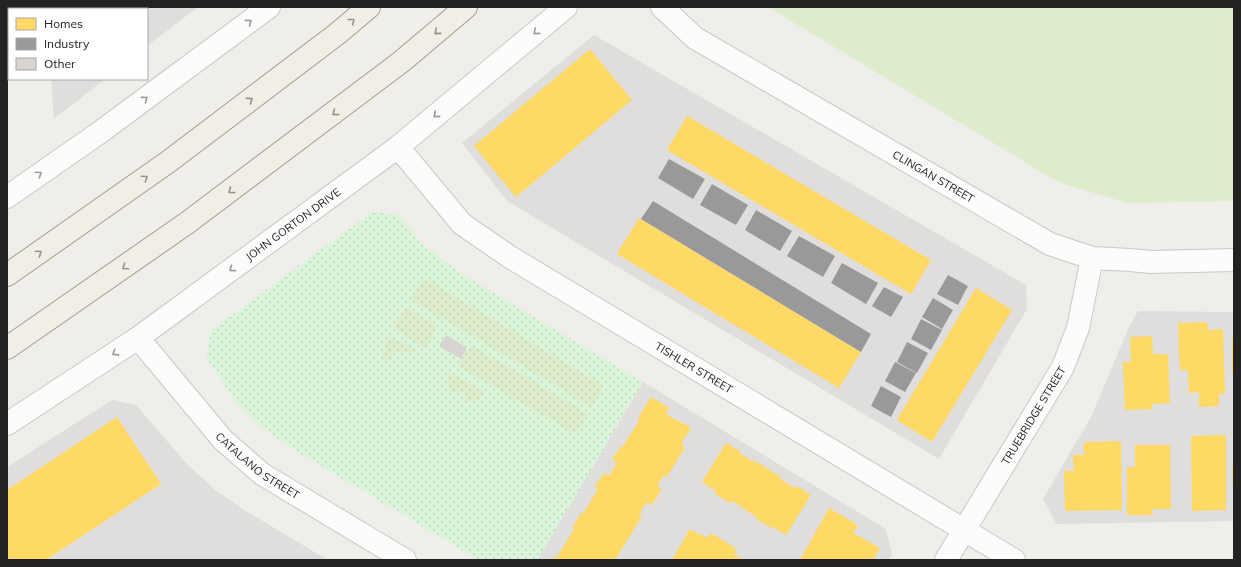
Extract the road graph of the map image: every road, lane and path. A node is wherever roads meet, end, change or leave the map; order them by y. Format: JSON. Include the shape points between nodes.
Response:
{"nodes":[{"id":1,"x":269,"y":7,"type":"edge"},
{"id":2,"x":369,"y":7,"type":"edge"},
{"id":3,"x":466,"y":7,"type":"edge"},
{"id":4,"x":566,"y":7,"type":"edge"},
{"id":5,"x":662,"y":7,"type":"edge"},
{"id":6,"x":398,"y":147,"type":"junction"},
{"id":7,"x":7,"y":197,"type":"edge"},
{"id":8,"x":1092,"y":258,"type":"junction"},
{"id":9,"x":1234,"y":260,"type":"edge"},
{"id":10,"x":7,"y":275,"type":"edge"},
{"id":11,"x":138,"y":338,"type":"junction"},
{"id":12,"x":7,"y":348,"type":"edge"},
{"id":13,"x":7,"y":424,"type":"edge"},
{"id":14,"x":964,"y":530,"type":"junction"},
{"id":15,"x":405,"y":560,"type":"edge"},
{"id":16,"x":946,"y":560,"type":"edge"},
{"id":17,"x":1014,"y":560,"type":"edge"}],
"edges":[{"from":7,"to":1,"type":"street","one_way":true,"via":[[99,133]]},
{"from":10,"to":2,"type":"main road","one_way":true,"via":[[168,162],[331,39]]},
{"from":3,"to":12,"type":"main road","one_way":true,"via":[[401,62],[187,224]]},
{"from":4,"to":6,"type":"street","name":"JOHN GORTON DRIVE","one_way":true},
{"from":5,"to":8,"type":"street","name":"CLINGAN STREET","via":[[695,38],[1050,244]]},
{"from":6,"to":11,"type":"street","name":"JOHN GORTON DRIVE","one_way":true},
{"from":6,"to":14,"type":"street","name":"TISHLER STREET","via":[[462,224],[510,257]]},
{"from":8,"to":9,"type":"street","name":"CLINGAN STREET","via":[[1151,262]]},
{"from":8,"to":14,"type":"street","name":"TRUEBRIDGE STREET","via":[[1078,328],[1063,367]]},
{"from":11,"to":13,"type":"street","name":"JOHN GORTON DRIVE","one_way":true},
{"from":11,"to":15,"type":"street","name":"CATALANO STREET","via":[[223,440],[262,474]]},
{"from":14,"to":16,"type":"street","name":"TRUEBRIDGE STREET"},
{"from":14,"to":17,"type":"street","name":"TISHLER STREET"}]}
